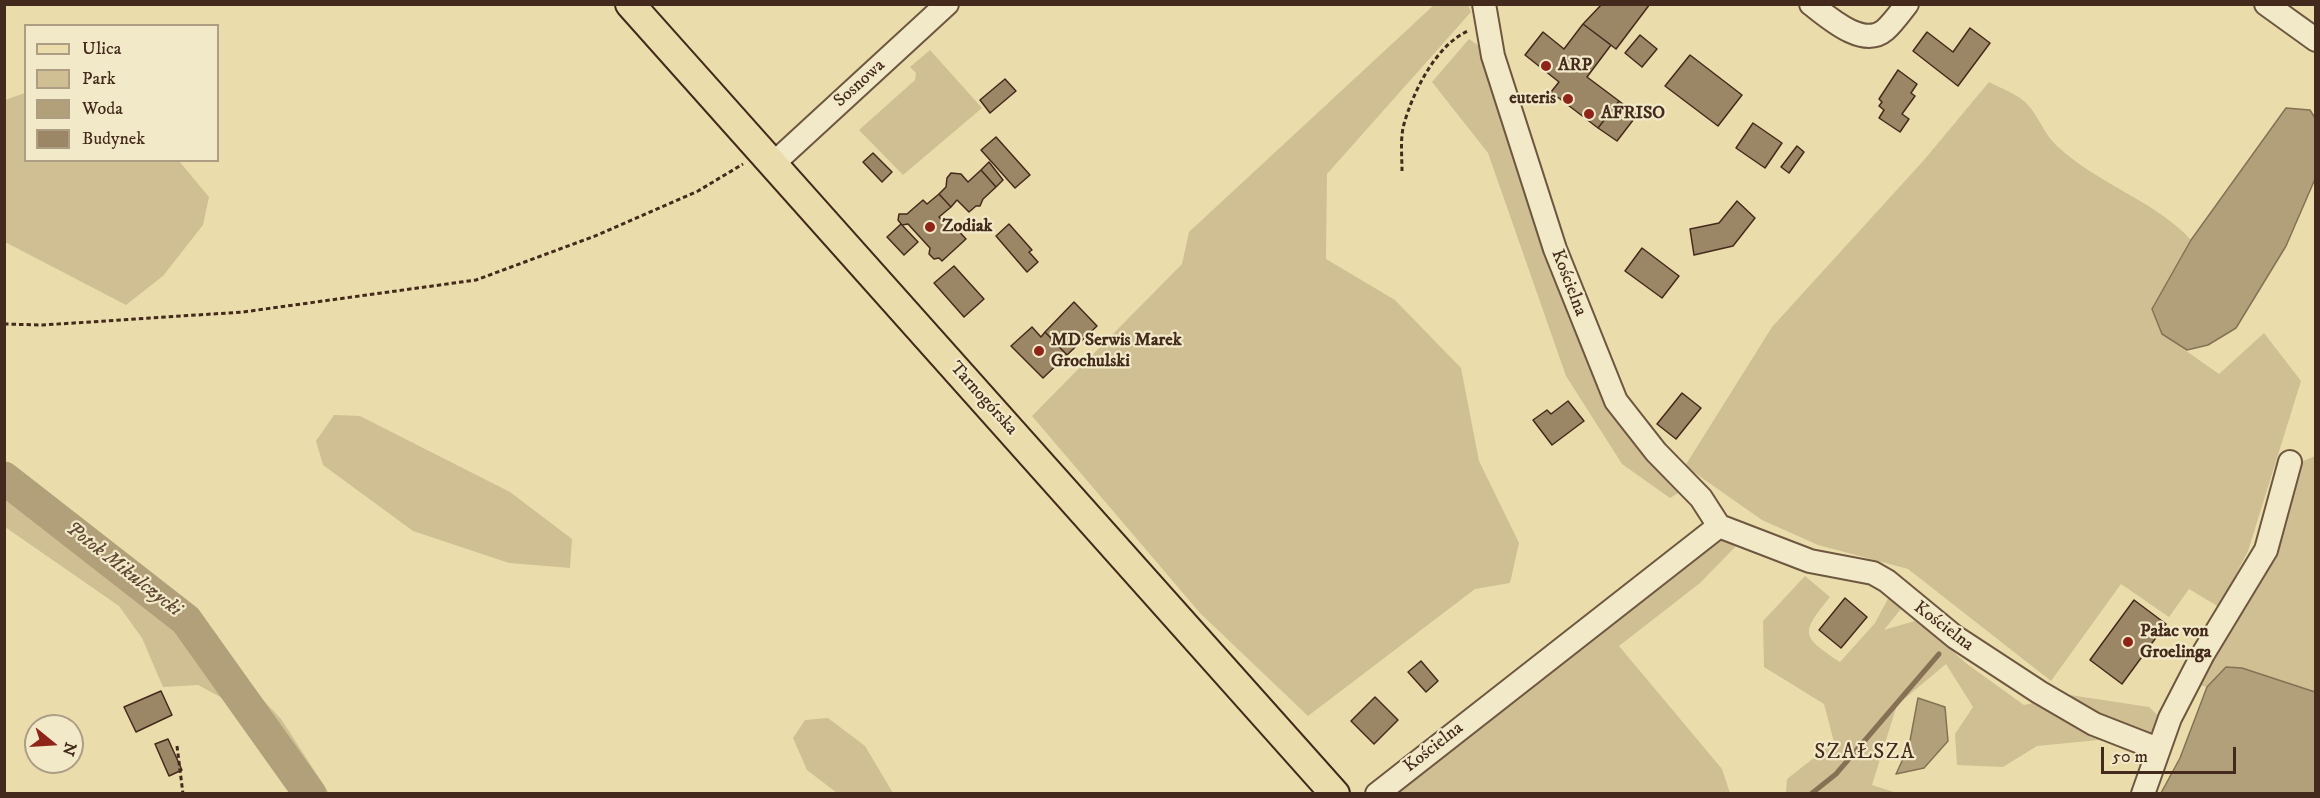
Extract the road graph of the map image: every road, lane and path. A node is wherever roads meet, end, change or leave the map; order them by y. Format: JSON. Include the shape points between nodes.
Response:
{"nodes":[{"id":1,"x":630,"y":4,"type":"edge"},
{"id":2,"x":947,"y":4,"type":"edge"},
{"id":3,"x":1811,"y":4,"type":"edge"},
{"id":4,"x":1907,"y":4,"type":"edge"},
{"id":5,"x":2266,"y":4,"type":"edge"},
{"id":6,"x":1485,"y":14,"type":"edge"},
{"id":7,"x":2316,"y":40,"type":"edge"},
{"id":8,"x":768,"y":158,"type":"junction"},
{"id":9,"x":1402,"y":171,"type":"dead end"},
{"id":10,"x":4,"y":324,"type":"edge"},
{"id":11,"x":2290,"y":462,"type":"dead end"},
{"id":12,"x":1719,"y":526,"type":"junction"},
{"id":13,"x":177,"y":746,"type":"dead end"},
{"id":14,"x":2158,"y":749,"type":"junction"},
{"id":15,"x":183,"y":794,"type":"edge"},
{"id":16,"x":1335,"y":794,"type":"edge"},
{"id":17,"x":1377,"y":794,"type":"edge"},
{"id":18,"x":2143,"y":794,"type":"edge"}],
"edges":[{"from":1,"to":8,"type":"main road","name":"Tarnogórska"},
{"from":2,"to":8,"type":"street","name":"Sosnowa"},
{"from":3,"to":4,"type":"street","via":[[1848,30],[1869,35],[1884,31]]},
{"from":5,"to":7,"type":"street"},
{"from":6,"to":9,"type":"path","via":[[1458,35],[1434,62],[1416,95],[1403,126]]},
{"from":6,"to":12,"type":"street","name":"Kościelna","via":[[1493,56],[1555,249],[1616,401],[1656,452],[1701,498]]},
{"from":8,"to":10,"type":"path","via":[[595,237],[476,280],[243,312]]},
{"from":8,"to":16,"type":"main road","name":"Tarnogórska"},
{"from":11,"to":14,"type":"street","via":[[2265,550],[2203,654]]},
{"from":12,"to":14,"type":"street","name":"Kościelna","via":[[1806,564],[1873,573],[1977,652],[2067,708],[2124,738]]},
{"from":12,"to":17,"type":"street","name":"Kościelna"},
{"from":13,"to":15,"type":"path"},
{"from":14,"to":18,"type":"street"}]}
